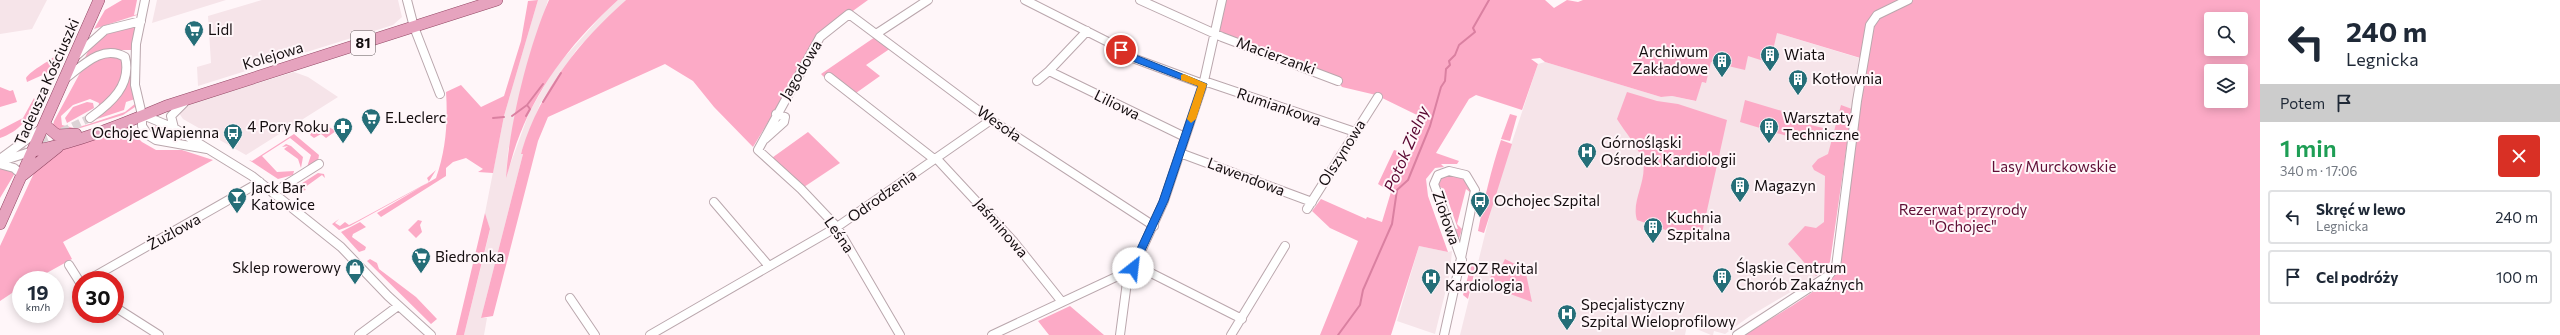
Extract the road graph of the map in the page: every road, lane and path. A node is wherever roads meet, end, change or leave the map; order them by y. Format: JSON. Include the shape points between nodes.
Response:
{"nodes":[{"id":1,"x":99,"y":0,"type":"edge"},
{"id":2,"x":104,"y":0,"type":"edge"},
{"id":3,"x":146,"y":0,"type":"edge"},
{"id":4,"x":406,"y":0,"type":"edge"},
{"id":5,"x":497,"y":0,"type":"edge"},
{"id":6,"x":928,"y":0,"type":"edge"},
{"id":7,"x":1025,"y":0,"type":"edge"},
{"id":8,"x":1140,"y":0,"type":"edge"},
{"id":9,"x":1222,"y":0,"type":"edge"},
{"id":10,"x":1908,"y":0,"type":"edge"},
{"id":11,"x":849,"y":14,"type":"joint"},
{"id":12,"x":92,"y":17,"type":"junction"},
{"id":13,"x":141,"y":21,"type":"junction"},
{"id":14,"x":414,"y":27,"type":"junction"},
{"id":15,"x":1087,"y":31,"type":"junction"},
{"id":16,"x":1214,"y":33,"type":"junction"},
{"id":17,"x":876,"y":34,"type":"junction"},
{"id":18,"x":74,"y":57,"type":"junction"},
{"id":19,"x":1049,"y":71,"type":"junction"},
{"id":20,"x":829,"y":77,"type":"dead end"},
{"id":21,"x":66,"y":78,"type":"junction"},
{"id":22,"x":1037,"y":81,"type":"dead end"},
{"id":23,"x":1338,"y":81,"type":"dead end"},
{"id":24,"x":1203,"y":83,"type":"junction"},
{"id":25,"x":440,"y":94,"type":"dead end"},
{"id":26,"x":1378,"y":97,"type":"dead end"},
{"id":27,"x":191,"y":98,"type":"junction"},
{"id":28,"x":142,"y":115,"type":"junction"},
{"id":29,"x":90,"y":118,"type":"tunnel mouth"},
{"id":30,"x":991,"y":120,"type":"junction"},
{"id":31,"x":44,"y":125,"type":"junction"},
{"id":32,"x":122,"y":125,"type":"junction"},
{"id":33,"x":142,"y":126,"type":"junction"},
{"id":34,"x":174,"y":128,"type":"junction"},
{"id":35,"x":1355,"y":132,"type":"junction"},
{"id":36,"x":76,"y":134,"type":"junction"},
{"id":37,"x":1185,"y":137,"type":"junction"},
{"id":38,"x":59,"y":146,"type":"junction"},
{"id":39,"x":209,"y":150,"type":"junction"},
{"id":40,"x":758,"y":150,"type":"joint"},
{"id":41,"x":33,"y":151,"type":"junction"},
{"id":42,"x":1180,"y":153,"type":"junction"},
{"id":43,"x":1,"y":158,"type":"edge"},
{"id":44,"x":935,"y":158,"type":"junction"},
{"id":45,"x":319,"y":164,"type":"dead end"},
{"id":46,"x":22,"y":175,"type":"junction"},
{"id":47,"x":260,"y":182,"type":"junction"},
{"id":48,"x":273,"y":193,"type":"junction"},
{"id":49,"x":714,"y":202,"type":"dead end"},
{"id":50,"x":1312,"y":202,"type":"junction"},
{"id":51,"x":1307,"y":209,"type":"dead end"},
{"id":52,"x":0,"y":224,"type":"edge"},
{"id":53,"x":1154,"y":226,"type":"junction"},
{"id":54,"x":837,"y":227,"type":"junction"},
{"id":55,"x":1285,"y":246,"type":"dead end"},
{"id":56,"x":1462,"y":260,"type":"junction"},
{"id":57,"x":69,"y":265,"type":"dead end"},
{"id":58,"x":768,"y":265,"type":"junction"},
{"id":59,"x":1133,"y":268,"type":"junction"},
{"id":60,"x":73,"y":271,"type":"edge"},
{"id":61,"x":104,"y":271,"type":"edge"},
{"id":62,"x":1122,"y":275,"type":"junction"},
{"id":63,"x":570,"y":298,"type":"dead end"},
{"id":64,"x":1062,"y":302,"type":"junction"},
{"id":65,"x":398,"y":306,"type":"junction"},
{"id":66,"x":124,"y":313,"type":"edge"},
{"id":67,"x":1242,"y":319,"type":"junction"},
{"id":68,"x":159,"y":335,"type":"edge"},
{"id":69,"x":359,"y":335,"type":"edge"},
{"id":70,"x":430,"y":335,"type":"edge"},
{"id":71,"x":595,"y":335,"type":"edge"},
{"id":72,"x":650,"y":335,"type":"edge"},
{"id":73,"x":900,"y":335,"type":"edge"},
{"id":74,"x":992,"y":335,"type":"edge"},
{"id":75,"x":1120,"y":335,"type":"edge"},
{"id":76,"x":1231,"y":335,"type":"edge"},
{"id":77,"x":1444,"y":335,"type":"edge"},
{"id":78,"x":1737,"y":335,"type":"edge"}],
"edges":[{"from":1,"to":12,"type":"main road","name":"Tadeusza Kościuszki"},
{"from":2,"to":12,"type":"main road","name":"Tadeusza Kościuszki"},
{"from":3,"to":13,"type":"street"},
{"from":4,"to":14,"type":"street"},
{"from":5,"to":14,"type":"main road","number":"81"},
{"from":6,"to":17,"type":"street"},
{"from":7,"to":15,"type":"street","name":"Rumiankowa"},
{"from":8,"to":16,"type":"street","name":"Macierzanki"},
{"from":9,"to":16,"type":"street"},
{"from":10,"to":78,"type":"street","via":[[1877,14],[1870,26],[1856,109],[1836,267],[1829,275]]},
{"from":11,"to":17,"type":"street","name":"Wesoła"},
{"from":11,"to":40,"type":"street","name":"Jagodowa","via":[[820,36]]},
{"from":12,"to":18,"type":"main road","name":"Tadeusza Kościuszki"},
{"from":13,"to":18,"type":"street","via":[[105,30]]},
{"from":13,"to":28,"type":"street","via":[[136,44],[135,81]]},
{"from":14,"to":25,"type":"street"},
{"from":14,"to":27,"type":"main road","name":"Kolejowa","number":"81"},
{"from":15,"to":19,"type":"street"},
{"from":15,"to":24,"type":"street","name":"Rumiankowa","via":[[1130,56]]},
{"from":16,"to":23,"type":"street","name":"Macierzanki"},
{"from":16,"to":24,"type":"street"},
{"from":17,"to":30,"type":"street","name":"Wesoła"},
{"from":18,"to":21,"type":"main road","name":"Tadeusza Kościuszki"},
{"from":19,"to":22,"type":"street"},
{"from":19,"to":37,"type":"street","name":"Liliowa"},
{"from":20,"to":44,"type":"street","name":"Jaśminowa"},
{"from":21,"to":29,"type":"street","via":[[99,55],[117,52],[125,56],[127,67],[121,87],[109,104]]},
{"from":21,"to":31,"type":"main road","name":"Tadeusza Kościuszki"},
{"from":24,"to":35,"type":"street","name":"Rumiankowa"},
{"from":24,"to":37,"type":"street"},
{"from":26,"to":35,"type":"street","name":"Olszynowa"},
{"from":27,"to":28,"type":"main road","name":"Kolejowa","number":"81"},
{"from":27,"to":34,"type":"street","via":[[171,116]]},
{"from":28,"to":32,"type":"main road","name":"Kolejowa","number":"81"},
{"from":28,"to":33,"type":"street"},
{"from":28,"to":34,"type":"street"},
{"from":28,"to":36,"type":"main road","name":"Kolejowa","number":"81","via":[[126,117]]},
{"from":30,"to":44,"type":"street","name":"Odrodzenia"},
{"from":30,"to":53,"type":"street","name":"Wesoła"},
{"from":31,"to":36,"type":"main road","via":[[57,135]]},
{"from":31,"to":41,"type":"main road","name":"Tadeusza Kościuszki"},
{"from":31,"to":43,"type":"street","via":[[23,144]]},
{"from":32,"to":33,"type":"street"},
{"from":32,"to":38,"type":"main road","name":"Kolejowa","number":"81"},
{"from":33,"to":39,"type":"street","via":[[148,135],[156,140]]},
{"from":34,"to":39,"type":"street"},
{"from":35,"to":50,"type":"street","name":"Olszynowa"},
{"from":36,"to":41,"type":"main road","name":"Kolejowa","number":"81"},
{"from":37,"to":42,"type":"street"},
{"from":38,"to":41,"type":"main road","name":"Kolejowa","number":"81"},
{"from":38,"to":46,"type":"main road"},
{"from":39,"to":47,"type":"street","via":[[237,165]]},
{"from":40,"to":54,"type":"street","name":"Leśna","via":[[801,189]]},
{"from":41,"to":43,"type":"street","name":"Kolejowa"},
{"from":41,"to":46,"type":"main road","name":"Tadeusza Kościuszki"},
{"from":42,"to":50,"type":"street","name":"Lawendowa"},
{"from":42,"to":53,"type":"street"},
{"from":43,"to":46,"type":"street"},
{"from":44,"to":54,"type":"street","name":"Odrodzenia"},
{"from":44,"to":64,"type":"street","name":"Jaśminowa","via":[[1014,242]]},
{"from":45,"to":48,"type":"street"},
{"from":46,"to":52,"type":"main road","name":"Tadeusza Kościuszki"},
{"from":47,"to":48,"type":"street"},
{"from":47,"to":61,"type":"street","name":"Żużlowa"},
{"from":48,"to":65,"type":"street","via":[[345,251]]},
{"from":49,"to":58,"type":"street"},
{"from":50,"to":51,"type":"street","name":"Olszynowa"},
{"from":53,"to":59,"type":"street"},
{"from":54,"to":58,"type":"street","name":"Odrodzenia"},
{"from":54,"to":73,"type":"street","name":"Leśna"},
{"from":55,"to":67,"type":"street"},
{"from":56,"to":56,"type":"street","name":"Ziołowa","via":[[1474,184],[1468,176],[1447,171],[1438,175],[1434,184]]},
{"from":56,"to":77,"type":"street","name":"Ziołowa"},
{"from":57,"to":60,"type":"street"},
{"from":58,"to":72,"type":"street","name":"Odrodzenia"},
{"from":59,"to":62,"type":"street"},
{"from":59,"to":67,"type":"street","via":[[1151,273]]},
{"from":62,"to":64,"type":"street"},
{"from":62,"to":75,"type":"street","via":[[1127,282]]},
{"from":63,"to":71,"type":"street"},
{"from":64,"to":74,"type":"street"},
{"from":65,"to":69,"type":"street"},
{"from":65,"to":70,"type":"street"},
{"from":66,"to":68,"type":"street"},
{"from":67,"to":76,"type":"street"}]}
